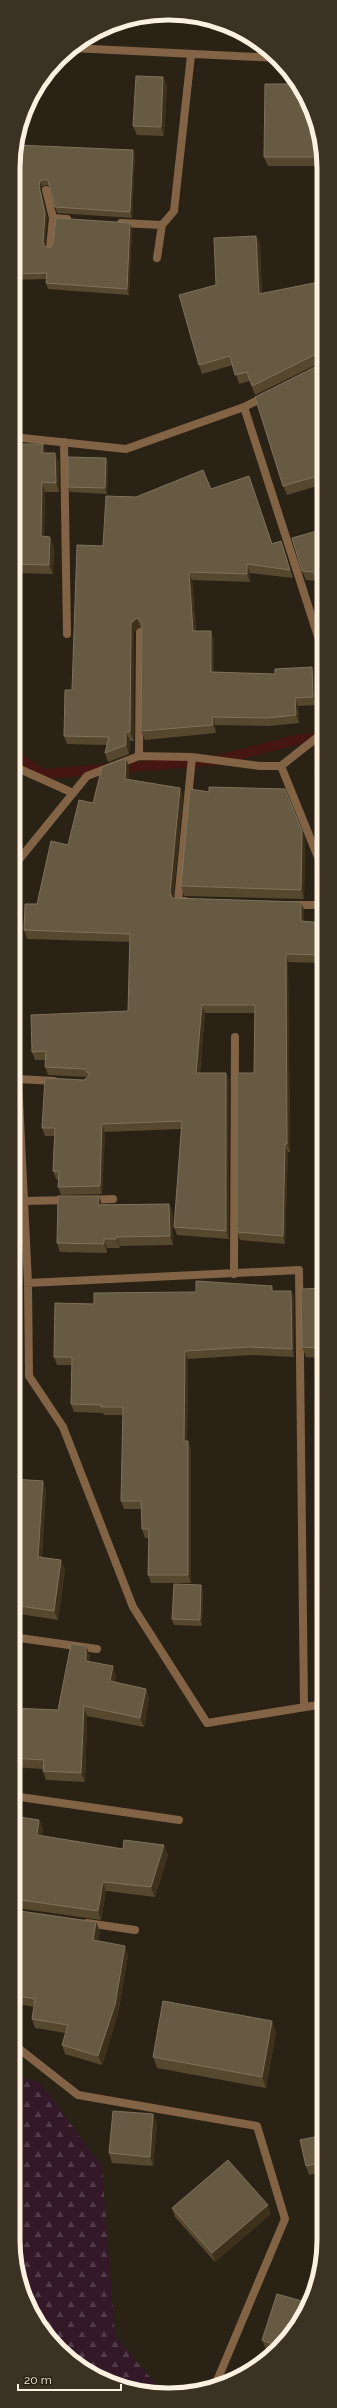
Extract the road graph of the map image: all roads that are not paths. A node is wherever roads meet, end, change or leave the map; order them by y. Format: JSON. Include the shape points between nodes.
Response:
{"nodes":[{"id":1,"x":81,"y":49,"type":"edge"},
{"id":2,"x":191,"y":55,"type":"junction"},
{"id":3,"x":267,"y":58,"type":"edge"},
{"id":4,"x":46,"y":190,"type":"dead end"},
{"id":5,"x":53,"y":218,"type":"junction"},
{"id":6,"x":77,"y":220,"type":"edge"},
{"id":7,"x":115,"y":222,"type":"edge"},
{"id":8,"x":162,"y":225,"type":"junction"},
{"id":9,"x":50,"y":248,"type":"edge"},
{"id":10,"x":157,"y":258,"type":"dead end"},
{"id":11,"x":271,"y":394,"type":"edge"},
{"id":12,"x":244,"y":407,"type":"junction"},
{"id":13,"x":20,"y":438,"type":"edge"},
{"id":14,"x":64,"y":442,"type":"junction"},
{"id":15,"x":140,"y":632,"type":"edge"},
{"id":16,"x":317,"y":633,"type":"edge"},
{"id":17,"x":67,"y":634,"type":"dead end"},
{"id":18,"x":317,"y":738,"type":"edge"},
{"id":19,"x":139,"y":756,"type":"junction"},
{"id":20,"x":192,"y":757,"type":"junction"},
{"id":21,"x":281,"y":766,"type":"junction"},
{"id":22,"x":20,"y":769,"type":"edge"},
{"id":23,"x":73,"y":793,"type":"junction"},
{"id":24,"x":317,"y":855,"type":"edge"},
{"id":25,"x":20,"y":858,"type":"edge"},
{"id":26,"x":193,"y":902,"type":"edge"},
{"id":27,"x":285,"y":904,"type":"edge"},
{"id":28,"x":317,"y":905,"type":"edge"},
{"id":29,"x":235,"y":1037,"type":"dead end"},
{"id":30,"x":20,"y":1079,"type":"edge"},
{"id":31,"x":64,"y":1082,"type":"edge"},
{"id":32,"x":20,"y":1120,"type":"edge"},
{"id":33,"x":112,"y":1199,"type":"dead end"},
{"id":34,"x":24,"y":1201,"type":"junction"},
{"id":35,"x":234,"y":1274,"type":"junction"},
{"id":36,"x":28,"y":1283,"type":"junction"},
{"id":37,"x":20,"y":1638,"type":"edge"},
{"id":38,"x":97,"y":1648,"type":"dead end"},
{"id":39,"x":317,"y":1705,"type":"edge"},
{"id":40,"x":304,"y":1706,"type":"junction"},
{"id":41,"x":20,"y":1797,"type":"edge"},
{"id":42,"x":179,"y":1820,"type":"dead end"},
{"id":43,"x":74,"y":1922,"type":"edge"},
{"id":44,"x":135,"y":1930,"type":"dead end"},
{"id":45,"x":20,"y":2049,"type":"edge"},
{"id":46,"x":217,"y":2380,"type":"edge"}],
"edges":[{"from":1,"to":2,"type":"street"},
{"from":2,"to":3,"type":"street"},
{"from":2,"to":8,"type":"street","via":[[174,211]]},
{"from":4,"to":5,"type":"street"},
{"from":5,"to":6,"type":"street"},
{"from":5,"to":9,"type":"street"},
{"from":7,"to":8,"type":"street"},
{"from":8,"to":10,"type":"street"},
{"from":11,"to":12,"type":"street"},
{"from":12,"to":14,"type":"street","via":[[126,449]]},
{"from":12,"to":16,"type":"street"},
{"from":13,"to":14,"type":"street"},
{"from":14,"to":17,"type":"street"},
{"from":15,"to":19,"type":"street"},
{"from":18,"to":21,"type":"street"},
{"from":19,"to":20,"type":"street"},
{"from":19,"to":23,"type":"street","via":[[87,776]]},
{"from":20,"to":21,"type":"street","via":[[260,766]]},
{"from":20,"to":26,"type":"street","via":[[178,901]]},
{"from":21,"to":24,"type":"street"},
{"from":22,"to":23,"type":"street"},
{"from":23,"to":25,"type":"street"},
{"from":27,"to":28,"type":"street"},
{"from":29,"to":35,"type":"street"},
{"from":30,"to":31,"type":"street"},
{"from":32,"to":34,"type":"street"},
{"from":33,"to":34,"type":"street"},
{"from":34,"to":36,"type":"street"},
{"from":35,"to":36,"type":"street"},
{"from":35,"to":40,"type":"street","via":[[299,1270]]},
{"from":36,"to":40,"type":"street","via":[[29,1376],[63,1427],[133,1607],[207,1723]]},
{"from":37,"to":38,"type":"street"},
{"from":39,"to":40,"type":"street"},
{"from":41,"to":42,"type":"street"},
{"from":43,"to":44,"type":"street"},
{"from":45,"to":46,"type":"street","via":[[78,2095],[257,2126],[285,2219]]}]}
